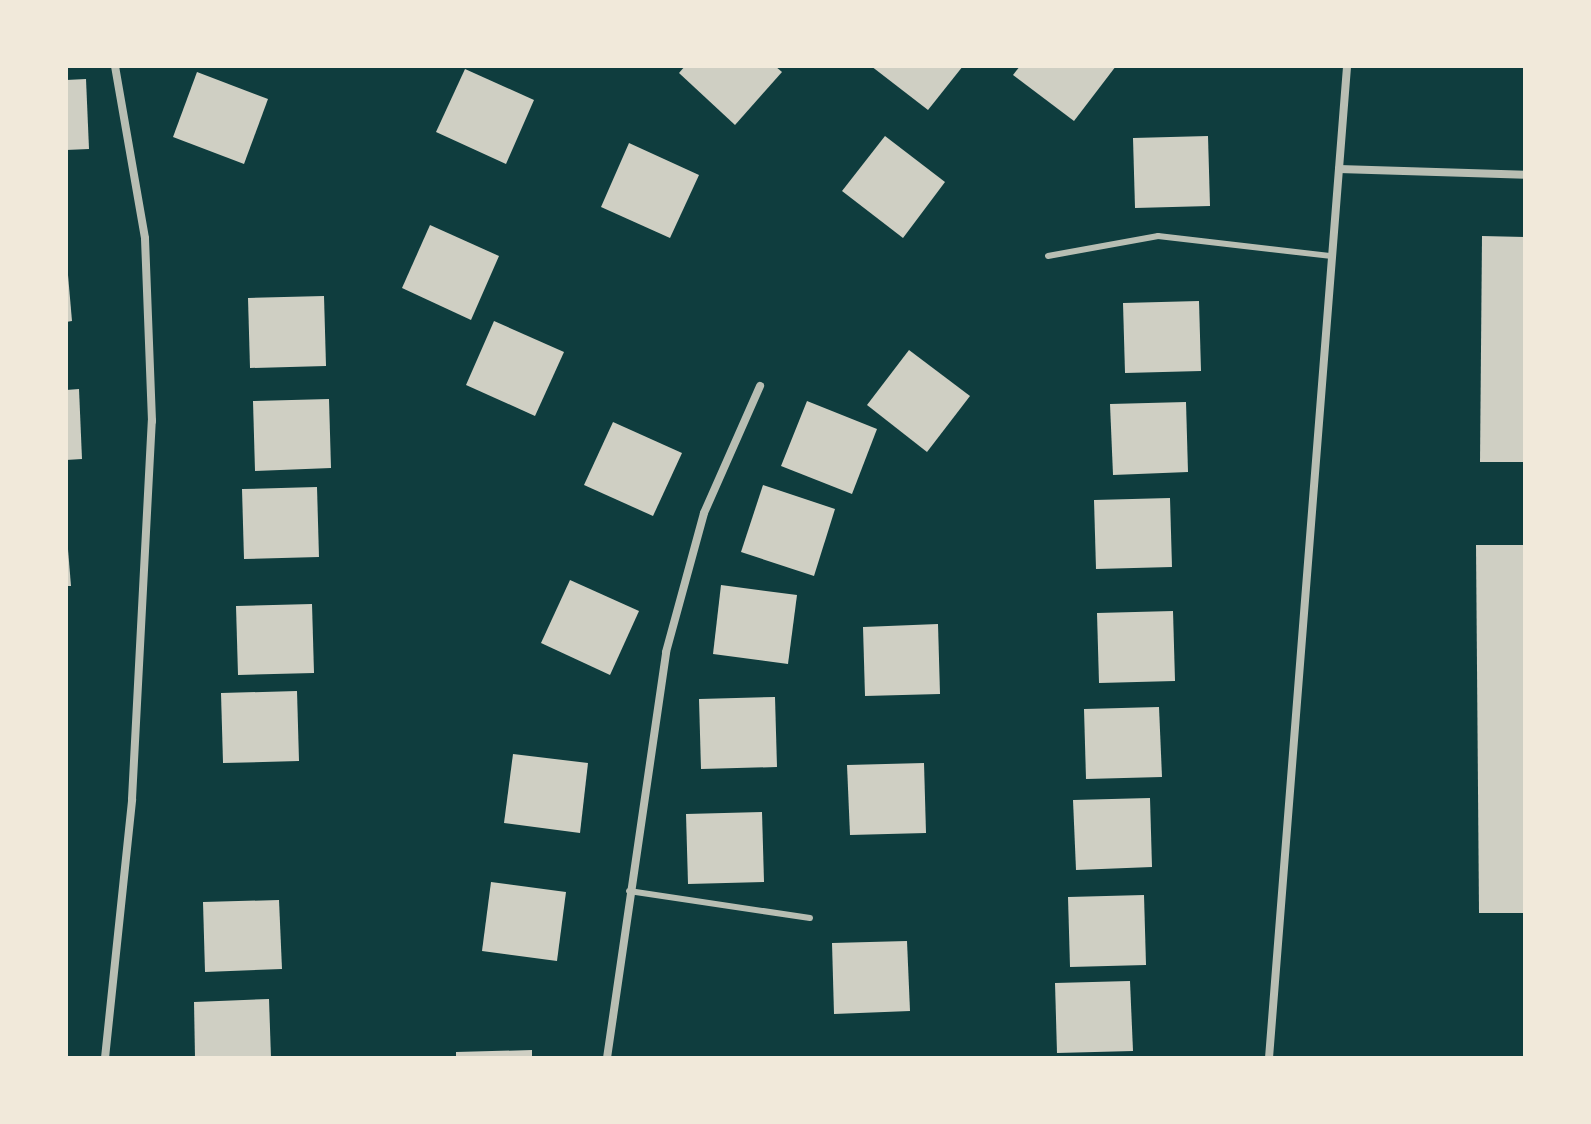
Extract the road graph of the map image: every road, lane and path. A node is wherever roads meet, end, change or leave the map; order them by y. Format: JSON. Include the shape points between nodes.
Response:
{"nodes":[{"id":1,"x":115,"y":66,"type":"edge"},
{"id":2,"x":1347,"y":66,"type":"edge"},
{"id":3,"x":1339,"y":169,"type":"junction"},
{"id":4,"x":1525,"y":175,"type":"edge"},
{"id":5,"x":1048,"y":256,"type":"dead end"},
{"id":6,"x":1332,"y":256,"type":"junction"},
{"id":7,"x":760,"y":386,"type":"dead end"},
{"id":8,"x":629,"y":891,"type":"junction"},
{"id":9,"x":810,"y":918,"type":"dead end"},
{"id":10,"x":105,"y":1058,"type":"edge"},
{"id":11,"x":607,"y":1058,"type":"edge"},
{"id":12,"x":1269,"y":1058,"type":"edge"}],
"edges":[{"from":1,"to":10,"type":"street","via":[[145,238],[152,421],[132,799]]},
{"from":2,"to":3,"type":"street"},
{"from":3,"to":4,"type":"street"},
{"from":3,"to":6,"type":"street"},
{"from":5,"to":6,"type":"lane","via":[[1158,236]]},
{"from":6,"to":12,"type":"street"},
{"from":7,"to":8,"type":"street","via":[[704,513],[666,652]]},
{"from":8,"to":9,"type":"lane"},
{"from":8,"to":11,"type":"street"}]}
